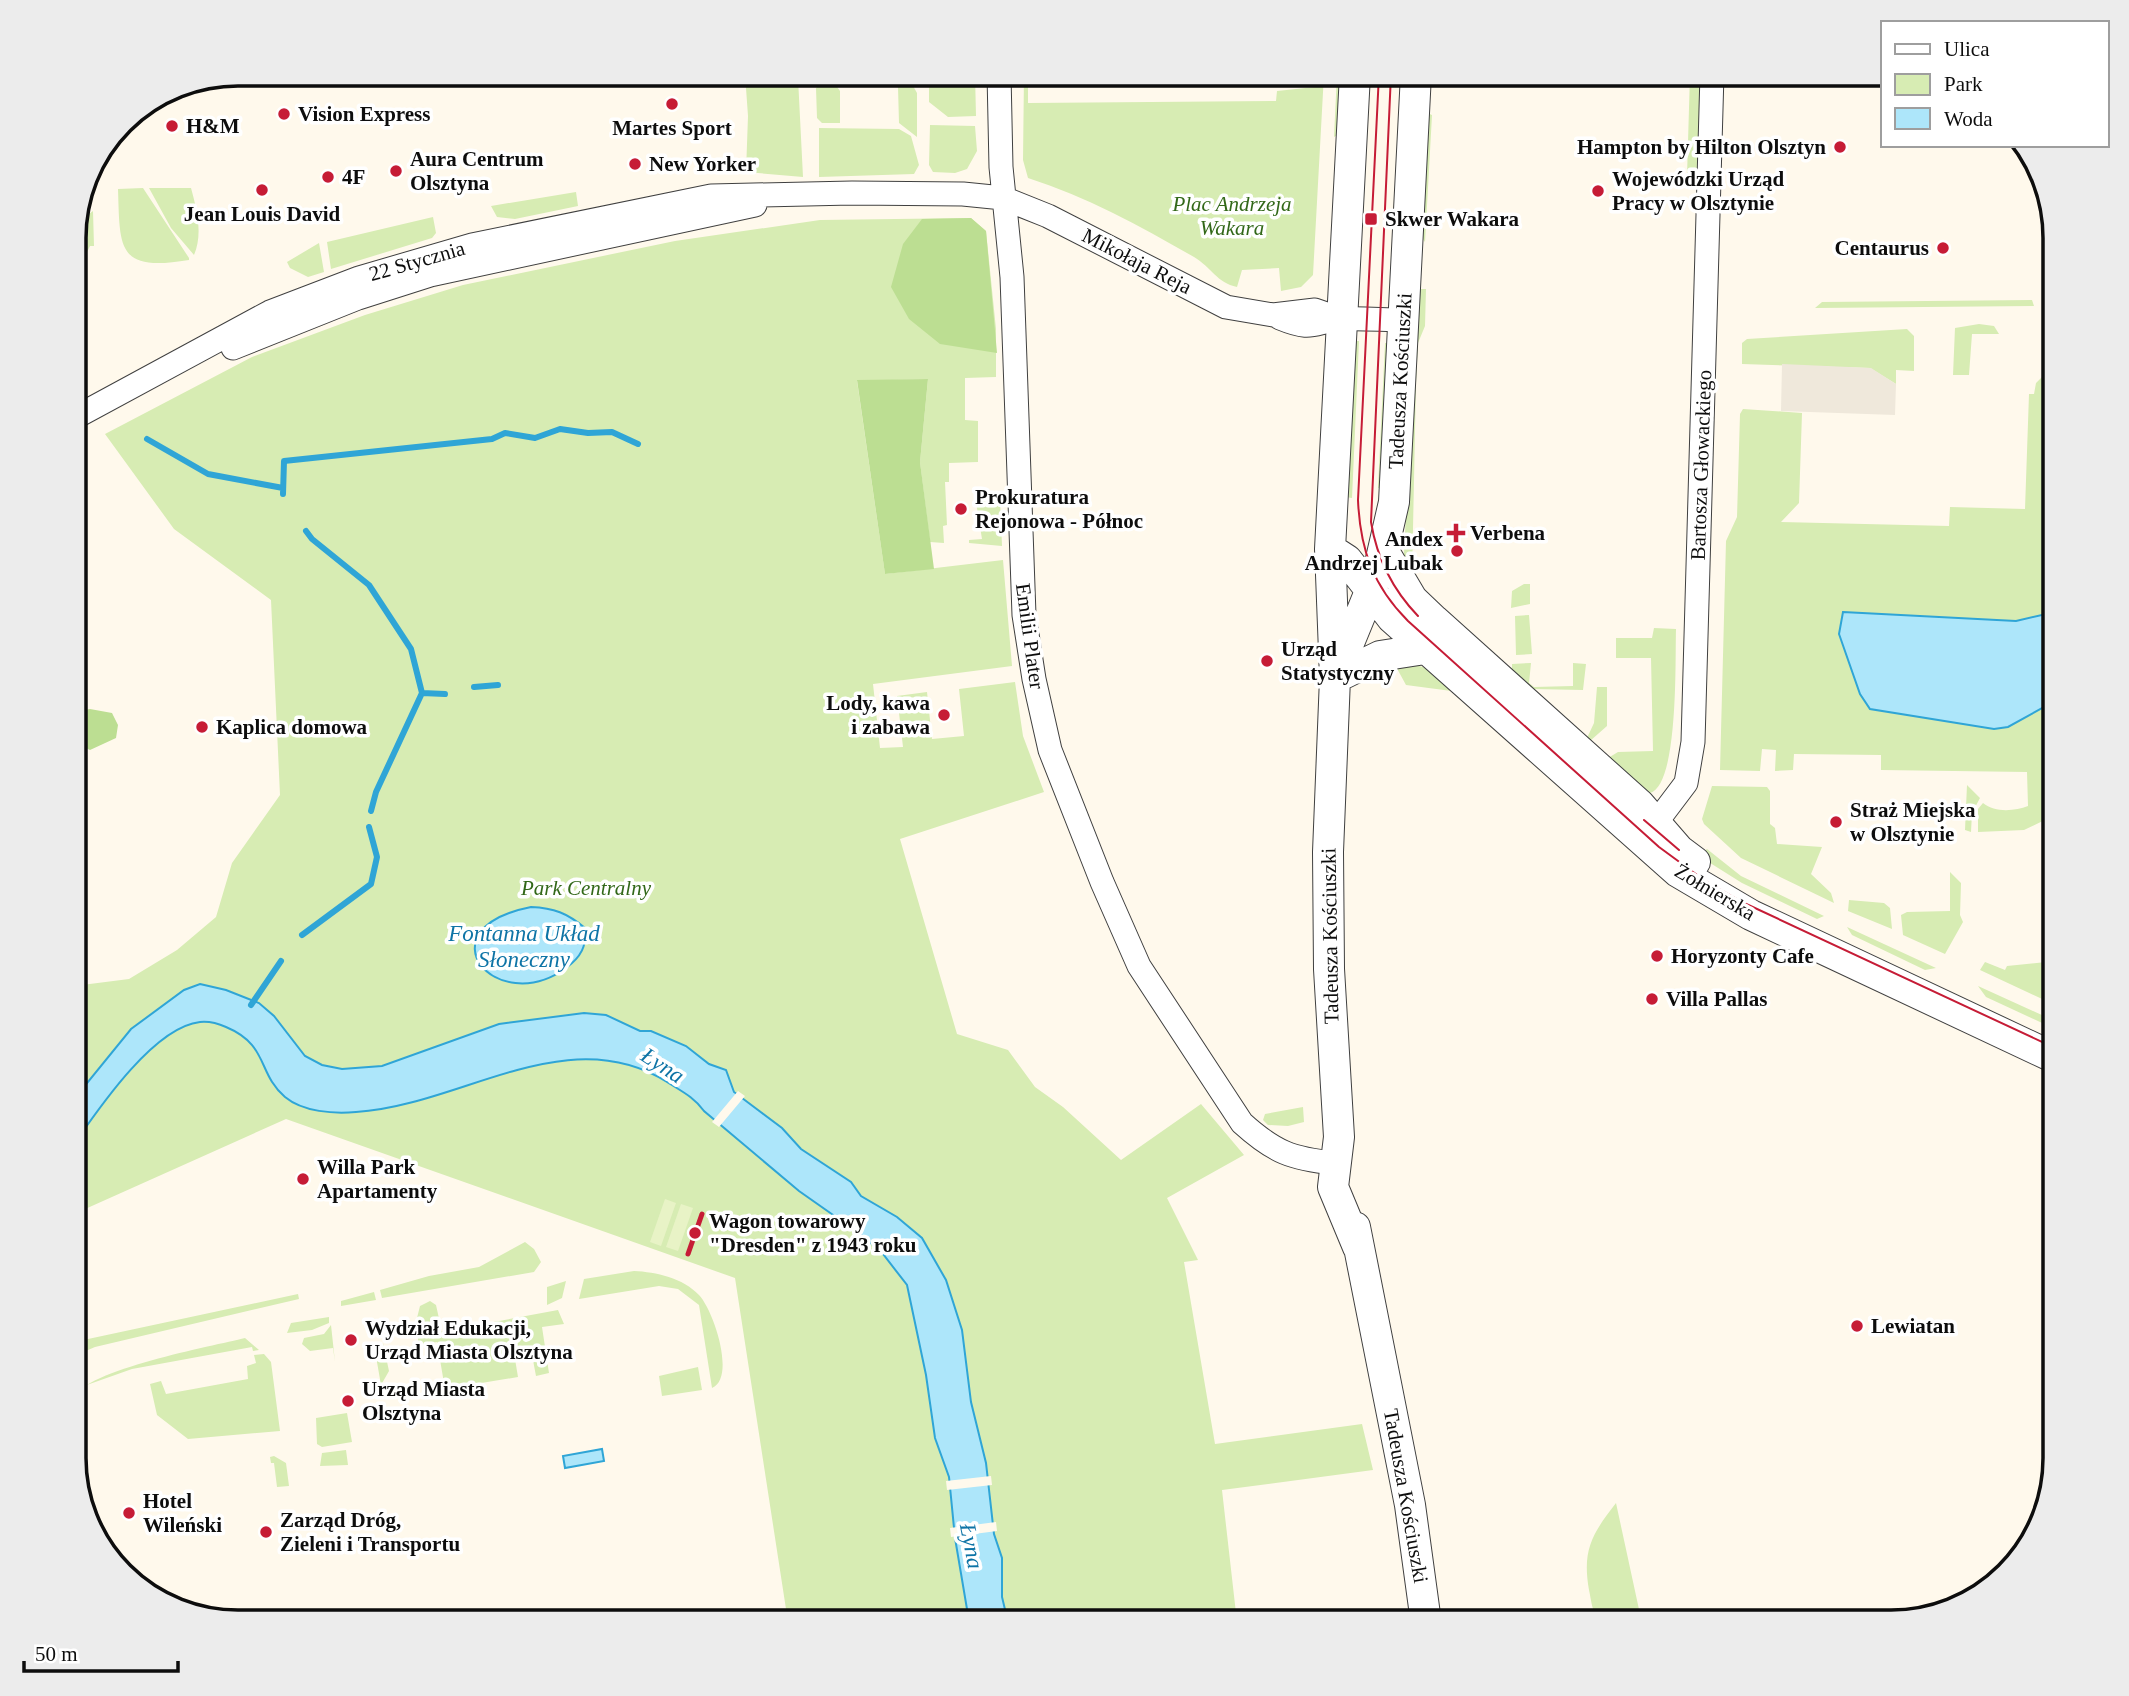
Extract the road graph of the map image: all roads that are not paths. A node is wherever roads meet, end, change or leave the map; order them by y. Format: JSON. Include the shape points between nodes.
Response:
{"nodes":[{"id":1,"x":999,"y":86,"type":"edge"},
{"id":2,"x":1354,"y":86,"type":"edge"},
{"id":3,"x":1415,"y":86,"type":"edge"},
{"id":4,"x":1712,"y":86,"type":"edge"},
{"id":5,"x":1003,"y":198,"type":"junction"},
{"id":6,"x":1341,"y":319,"type":"junction"},
{"id":7,"x":1404,"y":320,"type":"junction"},
{"id":8,"x":86,"y":415,"type":"edge"},
{"id":9,"x":1330,"y":549,"type":"junction"},
{"id":10,"x":1383,"y":550,"type":"junction"},
{"id":11,"x":1369,"y":591,"type":"junction"},
{"id":12,"x":1425,"y":649,"type":"junction"},
{"id":13,"x":1335,"y":678,"type":"junction"},
{"id":14,"x":1649,"y":833,"type":"junction"},
{"id":15,"x":2043,"y":1031,"type":"edge"},
{"id":16,"x":2043,"y":1052,"type":"edge"},
{"id":17,"x":1334,"y":1163,"type":"junction"},
{"id":18,"x":1424,"y":1610,"type":"edge"}],
"edges":[{"from":1,"to":5,"type":"street","name":"Emilii Plater"},
{"from":2,"to":6,"type":"street","name":"Tadeusza Kościuszki"},
{"from":3,"to":7,"type":"street","name":"Tadeusza Kościuszki"},
{"from":4,"to":14,"type":"street","name":"Bartosza Głowackiego","via":[[1693,741],[1686,783]]},
{"from":5,"to":6,"type":"street","name":"Mikołaja Reja","via":[[1048,216],[1226,307],[1273,315],[1315,310]]},
{"from":5,"to":8,"type":"street","name":"22 Stycznia","via":[[866,193],[789,197],[430,275],[277,328],[132,398]]},
{"from":5,"to":17,"type":"street","name":"Emilii Plater","via":[[1012,277],[1024,615],[1050,750],[1139,966],[1242,1123],[1262,1141],[1302,1146]]},
{"from":6,"to":7,"type":"street","name":"Mikołaja Reja"},
{"from":6,"to":9,"type":"street","name":"Tadeusza Kościuszki"},
{"from":7,"to":10,"type":"street","name":"Tadeusza Kościuszki","via":[[1394,502]]},
{"from":9,"to":11,"type":"street","name":"Żołnierska","via":[[1347,560]]},
{"from":9,"to":13,"type":"street","name":"Tadeusza Kościuszki"},
{"from":10,"to":11,"type":"street","name":"Tadeusza Kościuszki"},
{"from":10,"to":14,"type":"street","name":"Żołnierska","via":[[1412,599],[1434,621],[1640,805]]},
{"from":11,"to":12,"type":"street","name":"Żołnierska"},
{"from":11,"to":13,"type":"street","name":"Tadeusza Kościuszki"},
{"from":12,"to":13,"type":"street","via":[[1380,656]]},
{"from":12,"to":14,"type":"street","name":"Żołnierska"},
{"from":13,"to":17,"type":"street","name":"Tadeusza Kościuszki","via":[[1328,852],[1334,1069],[1326,1138]]},
{"from":14,"to":15,"type":"street","name":"Żołnierska","via":[[1735,888]]},
{"from":14,"to":16,"type":"street","name":"Żołnierska","via":[[1678,872],[1723,901]]},
{"from":17,"to":18,"type":"street","name":"Tadeusza Kościuszki","via":[[1348,1185],[1410,1505]]}]}
